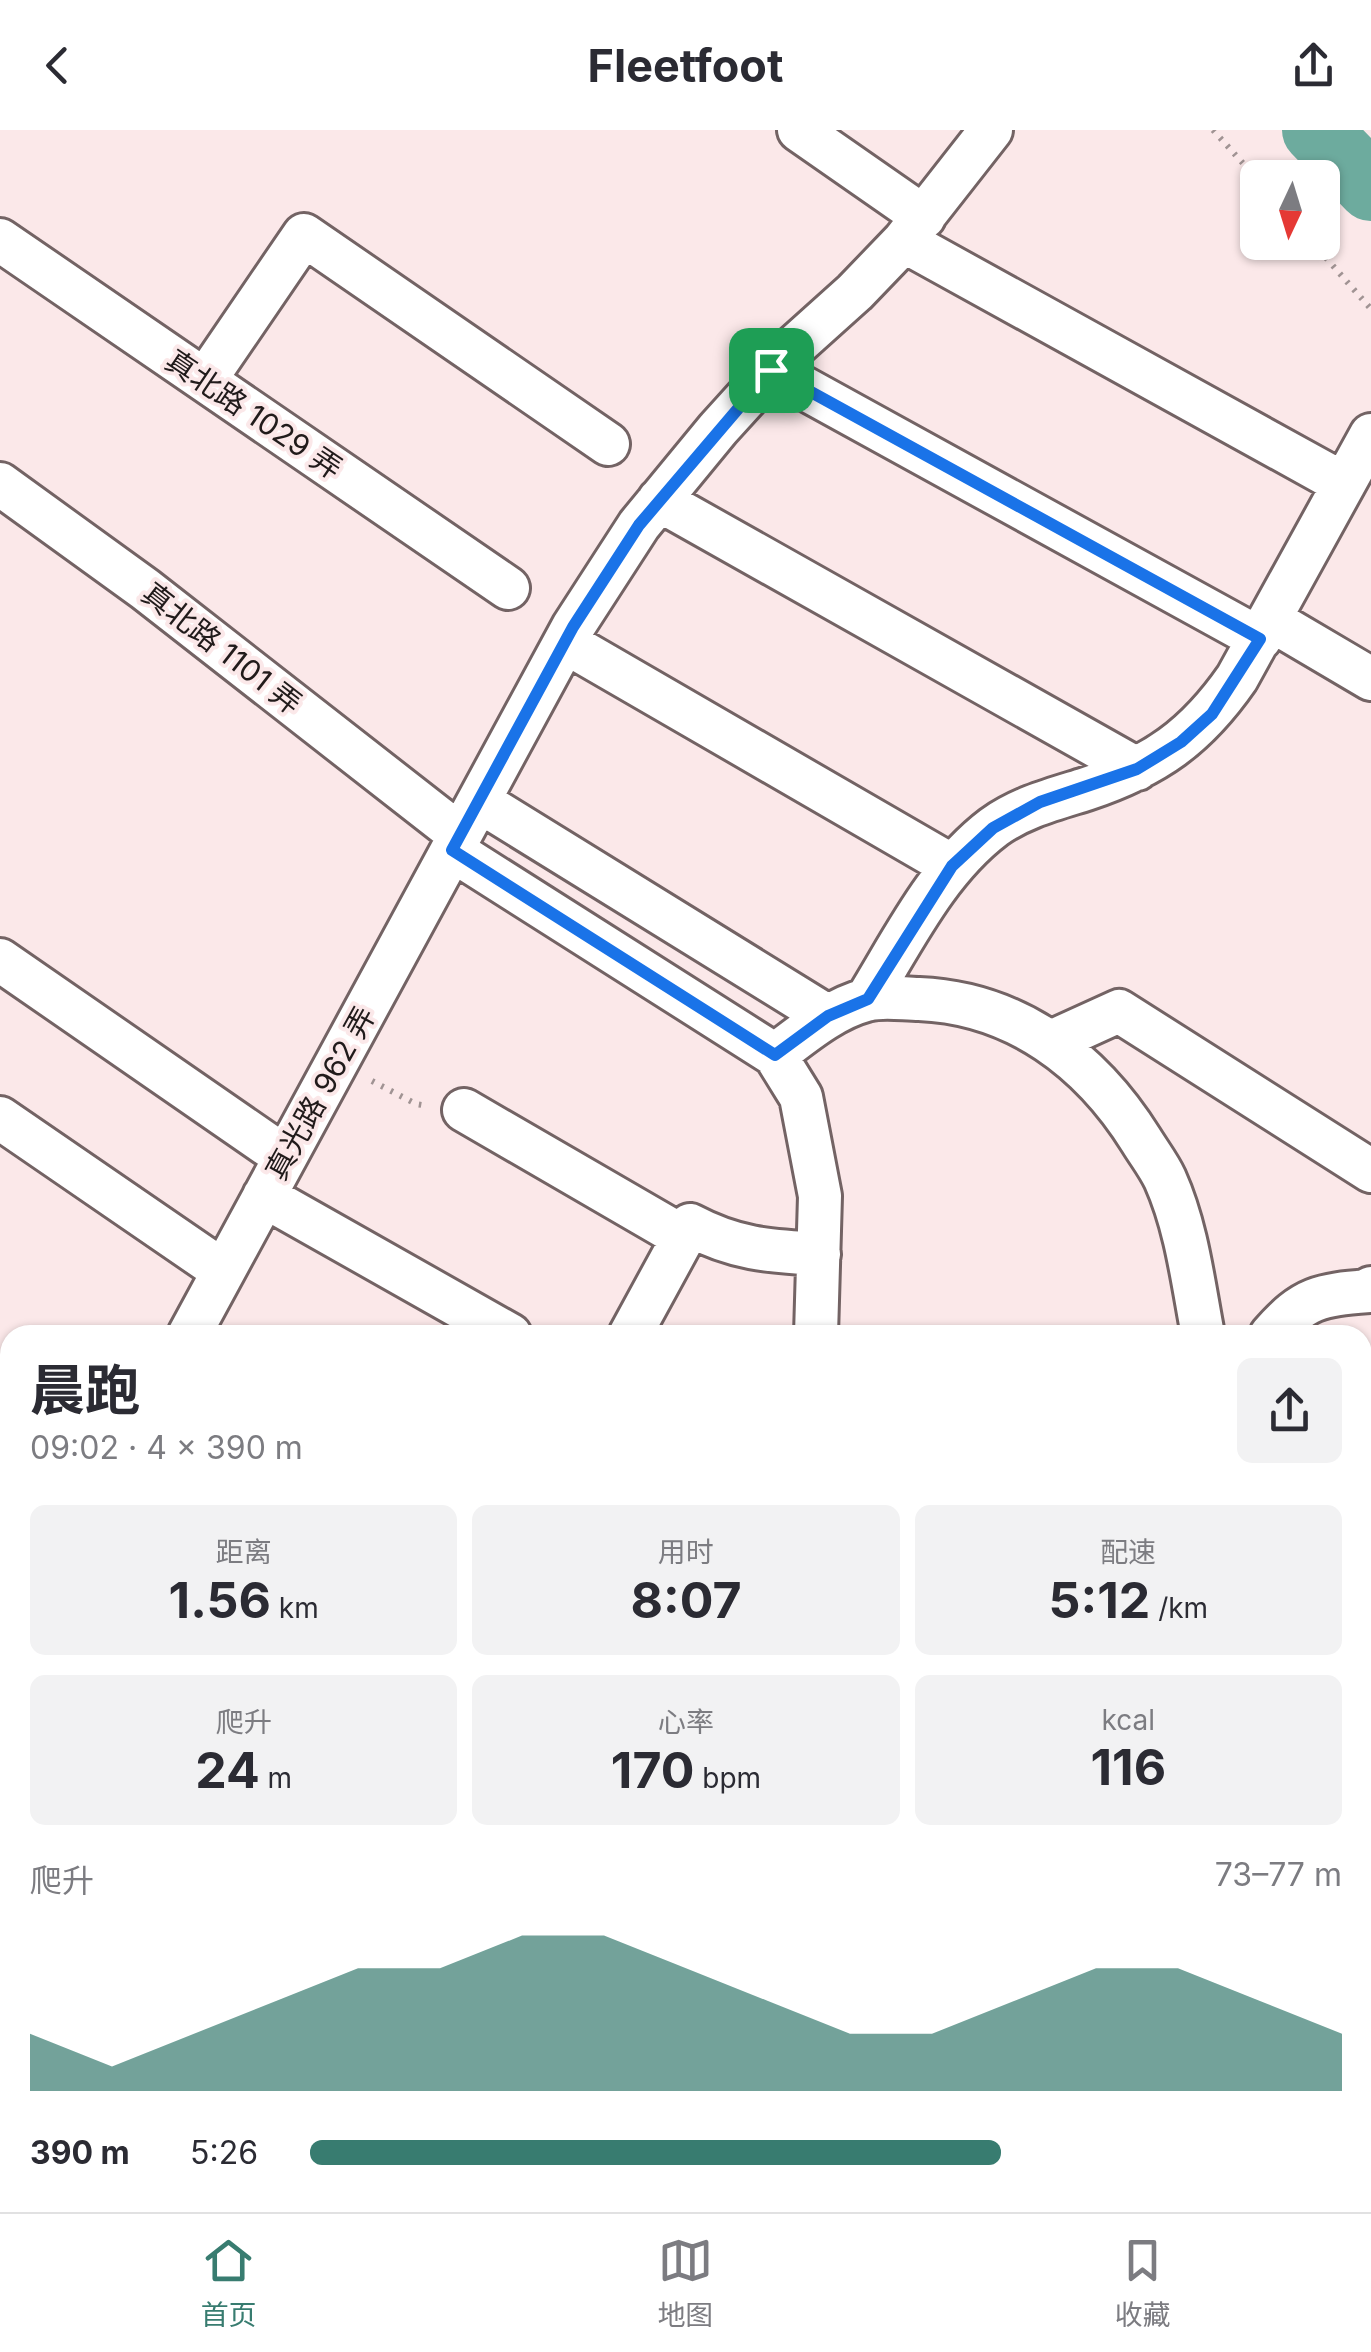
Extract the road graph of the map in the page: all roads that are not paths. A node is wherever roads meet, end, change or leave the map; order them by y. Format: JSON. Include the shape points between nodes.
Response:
{"nodes":[{"id":1,"x":799,"y":130,"type":"edge"},
{"id":2,"x":990,"y":130,"type":"edge"},
{"id":3,"x":914,"y":229,"type":"junction"},
{"id":4,"x":0,"y":240,"type":"edge"},
{"id":5,"x":771,"y":370,"type":"junction"},
{"id":6,"x":205,"y":380,"type":"junction"},
{"id":7,"x":1371,"y":434,"type":"edge"},
{"id":8,"x":608,"y":444,"type":"dead end"},
{"id":9,"x":0,"y":484,"type":"edge"},
{"id":10,"x":1344,"y":484,"type":"junction"},
{"id":11,"x":659,"y":500,"type":"junction"},
{"id":12,"x":508,"y":588,"type":"dead end"},
{"id":13,"x":1265,"y":629,"type":"junction"},
{"id":14,"x":565,"y":642,"type":"junction"},
{"id":15,"x":1371,"y":679,"type":"edge"},
{"id":16,"x":1137,"y":769,"type":"junction"},
{"id":17,"x":457,"y":826,"type":"junction"},
{"id":18,"x":952,"y":866,"type":"junction"},
{"id":19,"x":0,"y":960,"type":"edge"},
{"id":20,"x":868,"y":999,"type":"junction"},
{"id":21,"x":828,"y":1016,"type":"junction"},
{"id":22,"x":1052,"y":1042,"type":"junction"},
{"id":23,"x":775,"y":1055,"type":"junction"},
{"id":24,"x":464,"y":1110,"type":"road end"},
{"id":25,"x":0,"y":1118,"type":"edge"},
{"id":26,"x":285,"y":1157,"type":"junction"},
{"id":27,"x":1371,"y":1171,"type":"edge"},
{"id":28,"x":264,"y":1196,"type":"junction"},
{"id":29,"x":683,"y":1237,"type":"junction"},
{"id":30,"x":819,"y":1254,"type":"junction"},
{"id":31,"x":223,"y":1271,"type":"junction"},
{"id":32,"x":1370,"y":1291,"type":"edge"},
{"id":33,"x":194,"y":1325,"type":"edge"},
{"id":34,"x":492,"y":1325,"type":"edge"},
{"id":35,"x":635,"y":1325,"type":"edge"},
{"id":36,"x":816,"y":1325,"type":"edge"},
{"id":37,"x":1201,"y":1325,"type":"edge"},
{"id":38,"x":1280,"y":1325,"type":"edge"}],
"edges":[{"from":1,"to":3,"type":"street"},
{"from":2,"to":3,"type":"street","name":"真光路 962 弄"},
{"from":3,"to":5,"type":"street","name":"真光路 962 弄"},
{"from":3,"to":10,"type":"street"},
{"from":4,"to":6,"type":"street","name":"真北路 1029 弄"},
{"from":5,"to":11,"type":"street","name":"真光路 962 弄"},
{"from":5,"to":13,"type":"street"},
{"from":6,"to":8,"type":"street","via":[[304,235]]},
{"from":6,"to":12,"type":"street","name":"真北路 1029 弄"},
{"from":7,"to":10,"type":"street"},
{"from":9,"to":17,"type":"street","name":"真北路 1101 弄"},
{"from":10,"to":13,"type":"street"},
{"from":11,"to":14,"type":"street","name":"真光路 962 弄"},
{"from":11,"to":16,"type":"street"},
{"from":13,"to":15,"type":"street"},
{"from":13,"to":16,"type":"street","via":[[1212,714]]},
{"from":14,"to":17,"type":"street","name":"真光路 962 弄"},
{"from":14,"to":18,"type":"street"},
{"from":16,"to":18,"type":"street","via":[[1013,815]]},
{"from":17,"to":21,"type":"street"},
{"from":17,"to":23,"type":"street"},
{"from":17,"to":26,"type":"street","name":"真光路 962 弄"},
{"from":18,"to":20,"type":"street"},
{"from":19,"to":26,"type":"street"},
{"from":20,"to":21,"type":"street"},
{"from":20,"to":22,"type":"street","via":[[952,1001],[1000,1015]]},
{"from":21,"to":23,"type":"street"},
{"from":22,"to":27,"type":"street","via":[[1119,1010]]},
{"from":22,"to":37,"type":"street","via":[[1125,1114],[1165,1178]]},
{"from":23,"to":30,"type":"street","via":[[801,1097],[812,1144]]},
{"from":24,"to":29,"type":"street"},
{"from":25,"to":31,"type":"street"},
{"from":26,"to":28,"type":"street","name":"真光路 962 弄"},
{"from":28,"to":31,"type":"street","name":"真光路 962 弄"},
{"from":28,"to":34,"type":"street"},
{"from":29,"to":30,"type":"street","via":[[690,1224],[752,1250]]},
{"from":29,"to":35,"type":"street"},
{"from":30,"to":36,"type":"street"},
{"from":31,"to":33,"type":"street","name":"真光路 962 弄"},
{"from":32,"to":38,"type":"street","via":[[1328,1294],[1294,1310]]}]}
